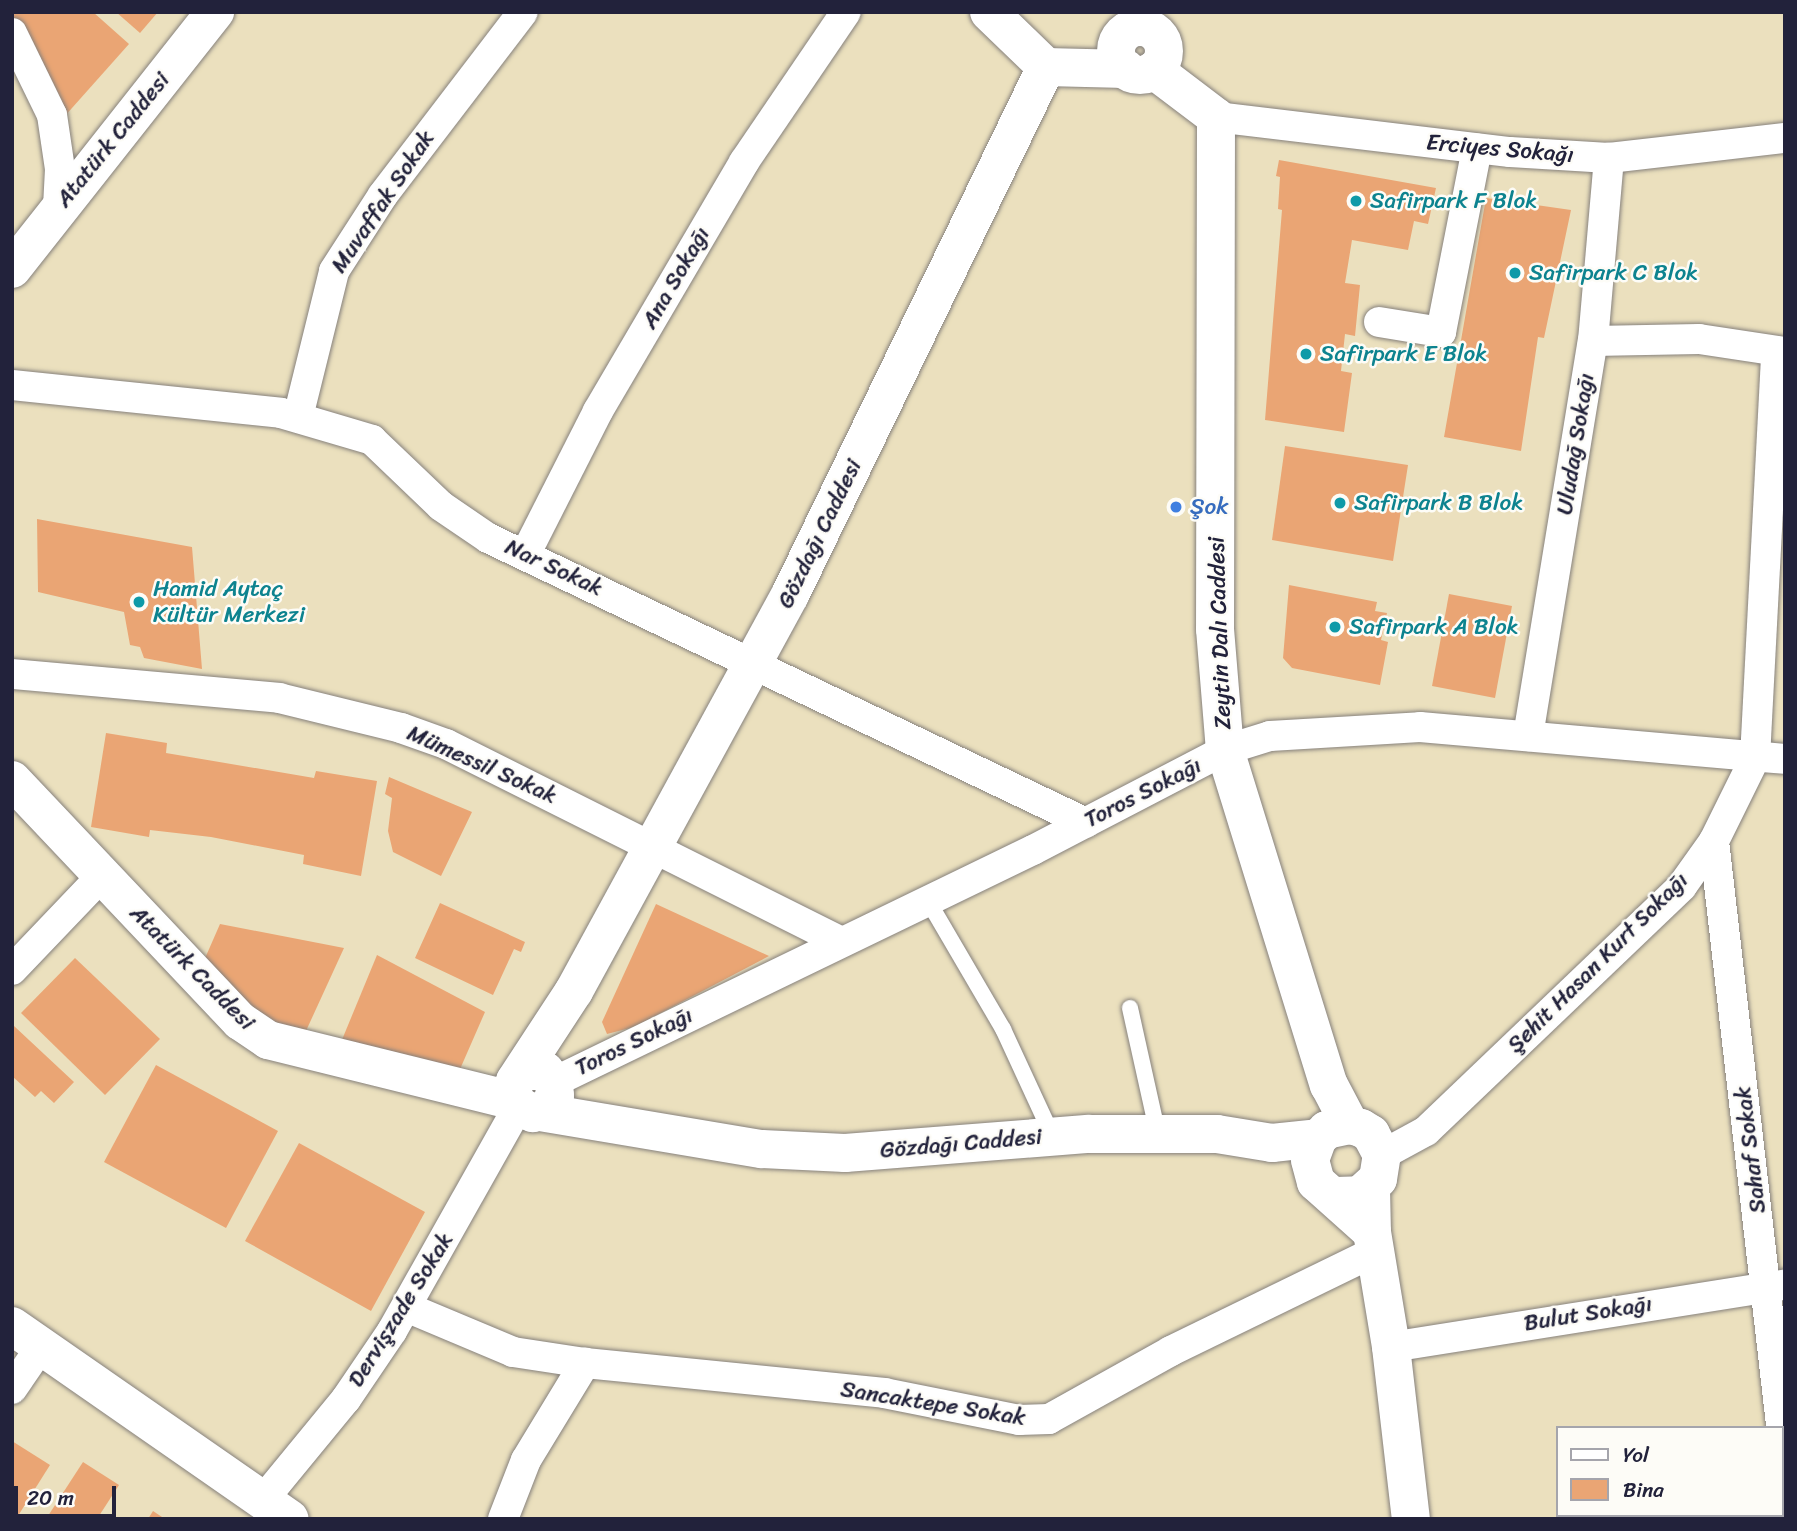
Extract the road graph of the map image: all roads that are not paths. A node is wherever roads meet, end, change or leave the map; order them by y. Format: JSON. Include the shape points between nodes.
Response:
{"nodes":[{"id":1,"x":215,"y":12,"type":"edge"},
{"id":2,"x":523,"y":12,"type":"edge"},
{"id":3,"x":846,"y":12,"type":"edge"},
{"id":4,"x":989,"y":12,"type":"edge"},
{"id":5,"x":12,"y":33,"type":"edge"},
{"id":6,"x":1144,"y":43,"type":"edge"},
{"id":7,"x":1046,"y":67,"type":"junction"},
{"id":8,"x":1216,"y":117,"type":"junction"},
{"id":9,"x":1785,"y":138,"type":"edge"},
{"id":10,"x":1477,"y":148,"type":"junction"},
{"id":11,"x":1609,"y":158,"type":"junction"},
{"id":12,"x":58,"y":208,"type":"junction"},
{"id":13,"x":15,"y":260,"type":"edge"},
{"id":14,"x":1379,"y":322,"type":"dead end"},
{"id":15,"x":1593,"y":341,"type":"junction"},
{"id":16,"x":1780,"y":352,"type":"edge"},
{"id":17,"x":12,"y":385,"type":"edge"},
{"id":18,"x":298,"y":417,"type":"junction"},
{"id":19,"x":525,"y":555,"type":"junction"},
{"id":20,"x":755,"y":662,"type":"junction"},
{"id":21,"x":12,"y":674,"type":"edge"},
{"id":22,"x":1528,"y":736,"type":"junction"},
{"id":23,"x":1225,"y":750,"type":"junction"},
{"id":24,"x":1755,"y":758,"type":"junction"},
{"id":25,"x":1785,"y":759,"type":"edge"},
{"id":26,"x":12,"y":780,"type":"edge"},
{"id":27,"x":1086,"y":823,"type":"junction"},
{"id":28,"x":1714,"y":841,"type":"junction"},
{"id":29,"x":653,"y":845,"type":"junction"},
{"id":30,"x":101,"y":877,"type":"junction"},
{"id":31,"x":928,"y":900,"type":"junction"},
{"id":32,"x":839,"y":941,"type":"junction"},
{"id":33,"x":12,"y":970,"type":"edge"},
{"id":34,"x":1130,"y":1008,"type":"dead end"},
{"id":35,"x":533,"y":1090,"type":"junction"},
{"id":36,"x":1158,"y":1134,"type":"junction"},
{"id":37,"x":1053,"y":1137,"type":"junction"},
{"id":38,"x":1342,"y":1158,"type":"junction"},
{"id":39,"x":1374,"y":1241,"type":"junction"},
{"id":40,"x":1776,"y":1285,"type":"edge"},
{"id":41,"x":406,"y":1307,"type":"junction"},
{"id":42,"x":26,"y":1337,"type":"edge"},
{"id":43,"x":1391,"y":1347,"type":"junction"},
{"id":44,"x":585,"y":1363,"type":"junction"},
{"id":45,"x":12,"y":1388,"type":"edge"},
{"id":46,"x":1785,"y":1459,"type":"edge"},
{"id":47,"x":277,"y":1510,"type":"edge"},
{"id":48,"x":503,"y":1519,"type":"edge"},
{"id":49,"x":1411,"y":1519,"type":"edge"}],
"edges":[{"from":1,"to":12,"type":"street","name":"Atatürk Caddesi"},
{"from":2,"to":18,"type":"street","name":"Muvaffak Sokak","via":[[383,195],[334,271]]},
{"from":3,"to":19,"type":"street","name":"Ana Sokağı","via":[[744,162],[598,411]]},
{"from":4,"to":7,"type":"street"},
{"from":5,"to":12,"type":"street","via":[[52,114],[60,169]]},
{"from":6,"to":7,"type":"street"},
{"from":6,"to":8,"type":"street"},
{"from":7,"to":20,"type":"street","name":"Gözdağı Caddesi"},
{"from":8,"to":10,"type":"street","name":"Erciyes Sokağı"},
{"from":8,"to":23,"type":"street","name":"Zeytin Dalı Caddesi","via":[[1215,629]]},
{"from":9,"to":11,"type":"street","name":"Erciyes Sokağı"},
{"from":10,"to":11,"type":"street","name":"Erciyes Sokağı"},
{"from":10,"to":14,"type":"street","via":[[1441,332]]},
{"from":11,"to":15,"type":"street"},
{"from":12,"to":13,"type":"street","name":"Atatürk Caddesi"},
{"from":15,"to":16,"type":"street","name":"Uludağ Sokağı","via":[[1699,339]]},
{"from":15,"to":22,"type":"street","name":"Uludağ Sokağı"},
{"from":16,"to":24,"type":"street","name":"Şehit Hasan Kurt Sokağı"},
{"from":17,"to":18,"type":"street","name":"Nar Sokak"},
{"from":18,"to":19,"type":"street","name":"Nar Sokak","via":[[372,440],[466,525]]},
{"from":19,"to":20,"type":"street","name":"Nar Sokak"},
{"from":20,"to":27,"type":"street","name":"Nar Sokak"},
{"from":20,"to":29,"type":"street","name":"Gözdağı Caddesi"},
{"from":21,"to":29,"type":"street","name":"Mümessil Sokak","via":[[225,691],[342,710],[446,744]]},
{"from":22,"to":23,"type":"street","name":"Toros Sokağı","via":[[1420,727],[1314,730],[1270,736]]},
{"from":22,"to":24,"type":"street","name":"Toros Sokağı"},
{"from":23,"to":27,"type":"street","name":"Toros Sokağı"},
{"from":23,"to":38,"type":"street","name":"Zeytin Dalı Caddesi","via":[[1329,1085]]},
{"from":24,"to":25,"type":"street","name":"Toros Sokağı"},
{"from":24,"to":28,"type":"street","name":"Şehit Hasan Kurt Sokağı"},
{"from":26,"to":30,"type":"street","name":"Atatürk Caddesi"},
{"from":27,"to":31,"type":"street","name":"Toros Sokağı"},
{"from":28,"to":38,"type":"street","name":"Şehit Hasan Kurt Sokağı","via":[[1682,886],[1426,1131]]},
{"from":28,"to":40,"type":"street","name":"Sahaf Sokak"},
{"from":29,"to":32,"type":"street","name":"Mümessil Sokak"},
{"from":29,"to":35,"type":"street","name":"Gözdağı Caddesi","via":[[574,991]]},
{"from":30,"to":33,"type":"street"},
{"from":30,"to":35,"type":"street","name":"Atatürk Caddesi","via":[[240,1021],[268,1040],[458,1086]]},
{"from":31,"to":32,"type":"street","name":"Toros Sokağı"},
{"from":31,"to":37,"type":"lane","via":[[1003,1029]]},
{"from":32,"to":35,"type":"street","name":"Toros Sokağı"},
{"from":34,"to":36,"type":"lane"},
{"from":35,"to":37,"type":"street","name":"Gözdağı Caddesi","via":[[650,1131],[762,1149],[845,1153]]},
{"from":35,"to":41,"type":"street","name":"Dervişzade Sokak"},
{"from":36,"to":37,"type":"street","name":"Gözdağı Caddesi"},
{"from":36,"to":38,"type":"street","name":"Gözdağı Caddesi","via":[[1217,1135]]},
{"from":38,"to":39,"type":"street"},
{"from":39,"to":43,"type":"street"},
{"from":39,"to":44,"type":"street","name":"Sancaktepe Sokak","via":[[1049,1419],[1018,1420],[884,1393]]},
{"from":40,"to":43,"type":"street","name":"Bulut Sokağı"},
{"from":40,"to":46,"type":"street","name":"Sahaf Sokak"},
{"from":41,"to":44,"type":"street","name":"Sancaktepe Sokak","via":[[513,1352]]},
{"from":41,"to":47,"type":"street","name":"Dervişzade Sokak"},
{"from":42,"to":45,"type":"street"},
{"from":42,"to":47,"type":"street"},
{"from":43,"to":49,"type":"street"},
{"from":44,"to":48,"type":"street","via":[[526,1460]]}]}
